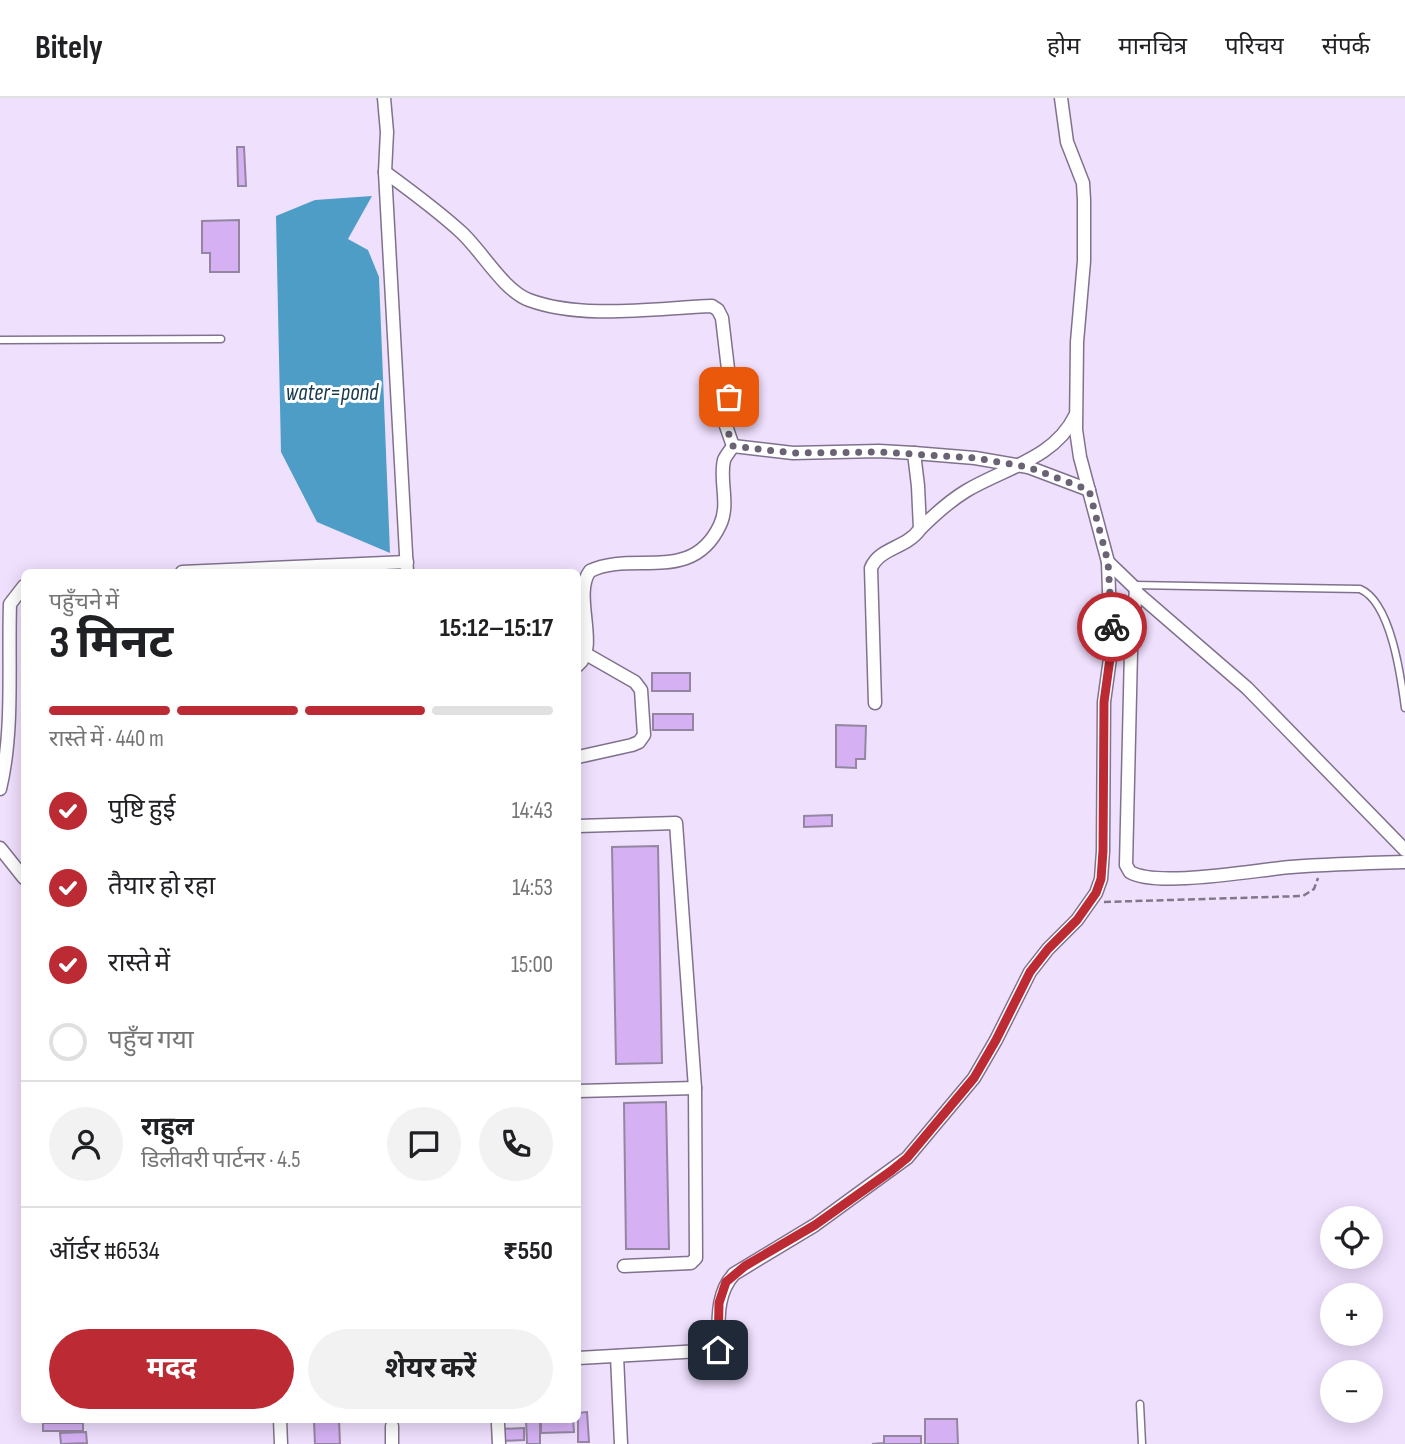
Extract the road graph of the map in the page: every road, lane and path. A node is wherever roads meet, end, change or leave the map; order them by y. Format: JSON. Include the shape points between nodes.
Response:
{"nodes":[{"id":1,"x":384,"y":98,"type":"edge"},
{"id":2,"x":1061,"y":98,"type":"edge"},
{"id":3,"x":385,"y":172,"type":"junction"},
{"id":4,"x":221,"y":339,"type":"dead end"},
{"id":5,"x":0,"y":341,"type":"edge"},
{"id":6,"x":1076,"y":414,"type":"junction"},
{"id":7,"x":733,"y":446,"type":"junction"},
{"id":8,"x":914,"y":453,"type":"junction"},
{"id":9,"x":1019,"y":466,"type":"junction"},
{"id":10,"x":1089,"y":490,"type":"junction"},
{"id":11,"x":920,"y":529,"type":"junction"},
{"id":12,"x":1108,"y":562,"type":"junction"},
{"id":13,"x":407,"y":567,"type":"edge"},
{"id":14,"x":317,"y":569,"type":"edge"},
{"id":15,"x":1135,"y":589,"type":"junction"},
{"id":16,"x":21,"y":590,"type":"edge"},
{"id":17,"x":586,"y":654,"type":"junction"},
{"id":18,"x":581,"y":661,"type":"edge"},
{"id":19,"x":875,"y":703,"type":"dead end"},
{"id":20,"x":1405,"y":708,"type":"edge"},
{"id":21,"x":581,"y":756,"type":"edge"},
{"id":22,"x":0,"y":789,"type":"edge"},
{"id":23,"x":581,"y":826,"type":"edge"},
{"id":24,"x":0,"y":849,"type":"edge"},
{"id":25,"x":1405,"y":850,"type":"edge"},
{"id":26,"x":1405,"y":862,"type":"edge"},
{"id":27,"x":1325,"y":866,"type":"junction"},
{"id":28,"x":21,"y":874,"type":"edge"},
{"id":29,"x":1090,"y":903,"type":"junction"},
{"id":30,"x":695,"y":1088,"type":"junction"},
{"id":31,"x":581,"y":1091,"type":"edge"},
{"id":32,"x":624,"y":1266,"type":"dead end"},
{"id":33,"x":617,"y":1356,"type":"junction"},
{"id":34,"x":581,"y":1358,"type":"edge"},
{"id":35,"x":1140,"y":1404,"type":"dead end"},
{"id":36,"x":280,"y":1423,"type":"edge"},
{"id":37,"x":498,"y":1424,"type":"dead end"},
{"id":38,"x":392,"y":1426,"type":"dead end"},
{"id":39,"x":281,"y":1444,"type":"edge"},
{"id":40,"x":392,"y":1444,"type":"edge"},
{"id":41,"x":499,"y":1444,"type":"edge"},
{"id":42,"x":621,"y":1444,"type":"edge"},
{"id":43,"x":1143,"y":1444,"type":"edge"}],
"edges":[{"from":1,"to":3,"type":"street"},
{"from":2,"to":6,"type":"street","via":[[1067,142],[1083,183],[1085,221]]},
{"from":3,"to":7,"type":"street","via":[[460,231],[527,300],[596,311],[712,306],[718,310],[730,386],[727,432]]},
{"from":3,"to":13,"type":"street"},
{"from":4,"to":5,"type":"lane"},
{"from":6,"to":9,"type":"street","via":[[1060,438]]},
{"from":6,"to":10,"type":"street"},
{"from":7,"to":8,"type":"street","via":[[802,454]]},
{"from":7,"to":17,"type":"street","via":[[724,458],[722,522],[703,549],[674,561],[611,565],[587,575]]},
{"from":8,"to":9,"type":"street"},
{"from":8,"to":11,"type":"street"},
{"from":9,"to":10,"type":"street"},
{"from":9,"to":11,"type":"street","via":[[968,490]]},
{"from":10,"to":12,"type":"street"},
{"from":11,"to":19,"type":"street","via":[[909,542],[879,556],[871,568]]},
{"from":12,"to":15,"type":"street"},
{"from":12,"to":29,"type":"street","via":[[1112,631],[1104,702],[1103,851],[1101,879]]},
{"from":13,"to":14,"type":"street"},
{"from":15,"to":20,"type":"lane","via":[[1368,592],[1390,634]]},
{"from":15,"to":25,"type":"street","via":[[1247,688]]},
{"from":15,"to":27,"type":"street","via":[[1127,787],[1126,865],[1130,872],[1147,879]]},
{"from":16,"to":22,"type":"street","via":[[10,604],[11,657]]},
{"from":17,"to":18,"type":"street"},
{"from":17,"to":21,"type":"street","via":[[635,682],[640,690],[644,735],[632,745]]},
{"from":23,"to":30,"type":"street","via":[[676,822]]},
{"from":24,"to":28,"type":"street"},
{"from":26,"to":27,"type":"street"},
{"from":27,"to":29,"type":"path","via":[[1314,889],[1303,896]]},
{"from":29,"to":33,"type":"street","via":[[1030,972],[974,1078],[907,1158],[726,1282],[719,1303],[718,1350]]},
{"from":30,"to":31,"type":"street"},
{"from":30,"to":32,"type":"street","via":[[696,1258],[691,1263]]},
{"from":33,"to":34,"type":"street"},
{"from":33,"to":42,"type":"street"},
{"from":35,"to":43,"type":"lane"},
{"from":36,"to":39,"type":"street"},
{"from":37,"to":41,"type":"street"},
{"from":38,"to":40,"type":"street"}]}
